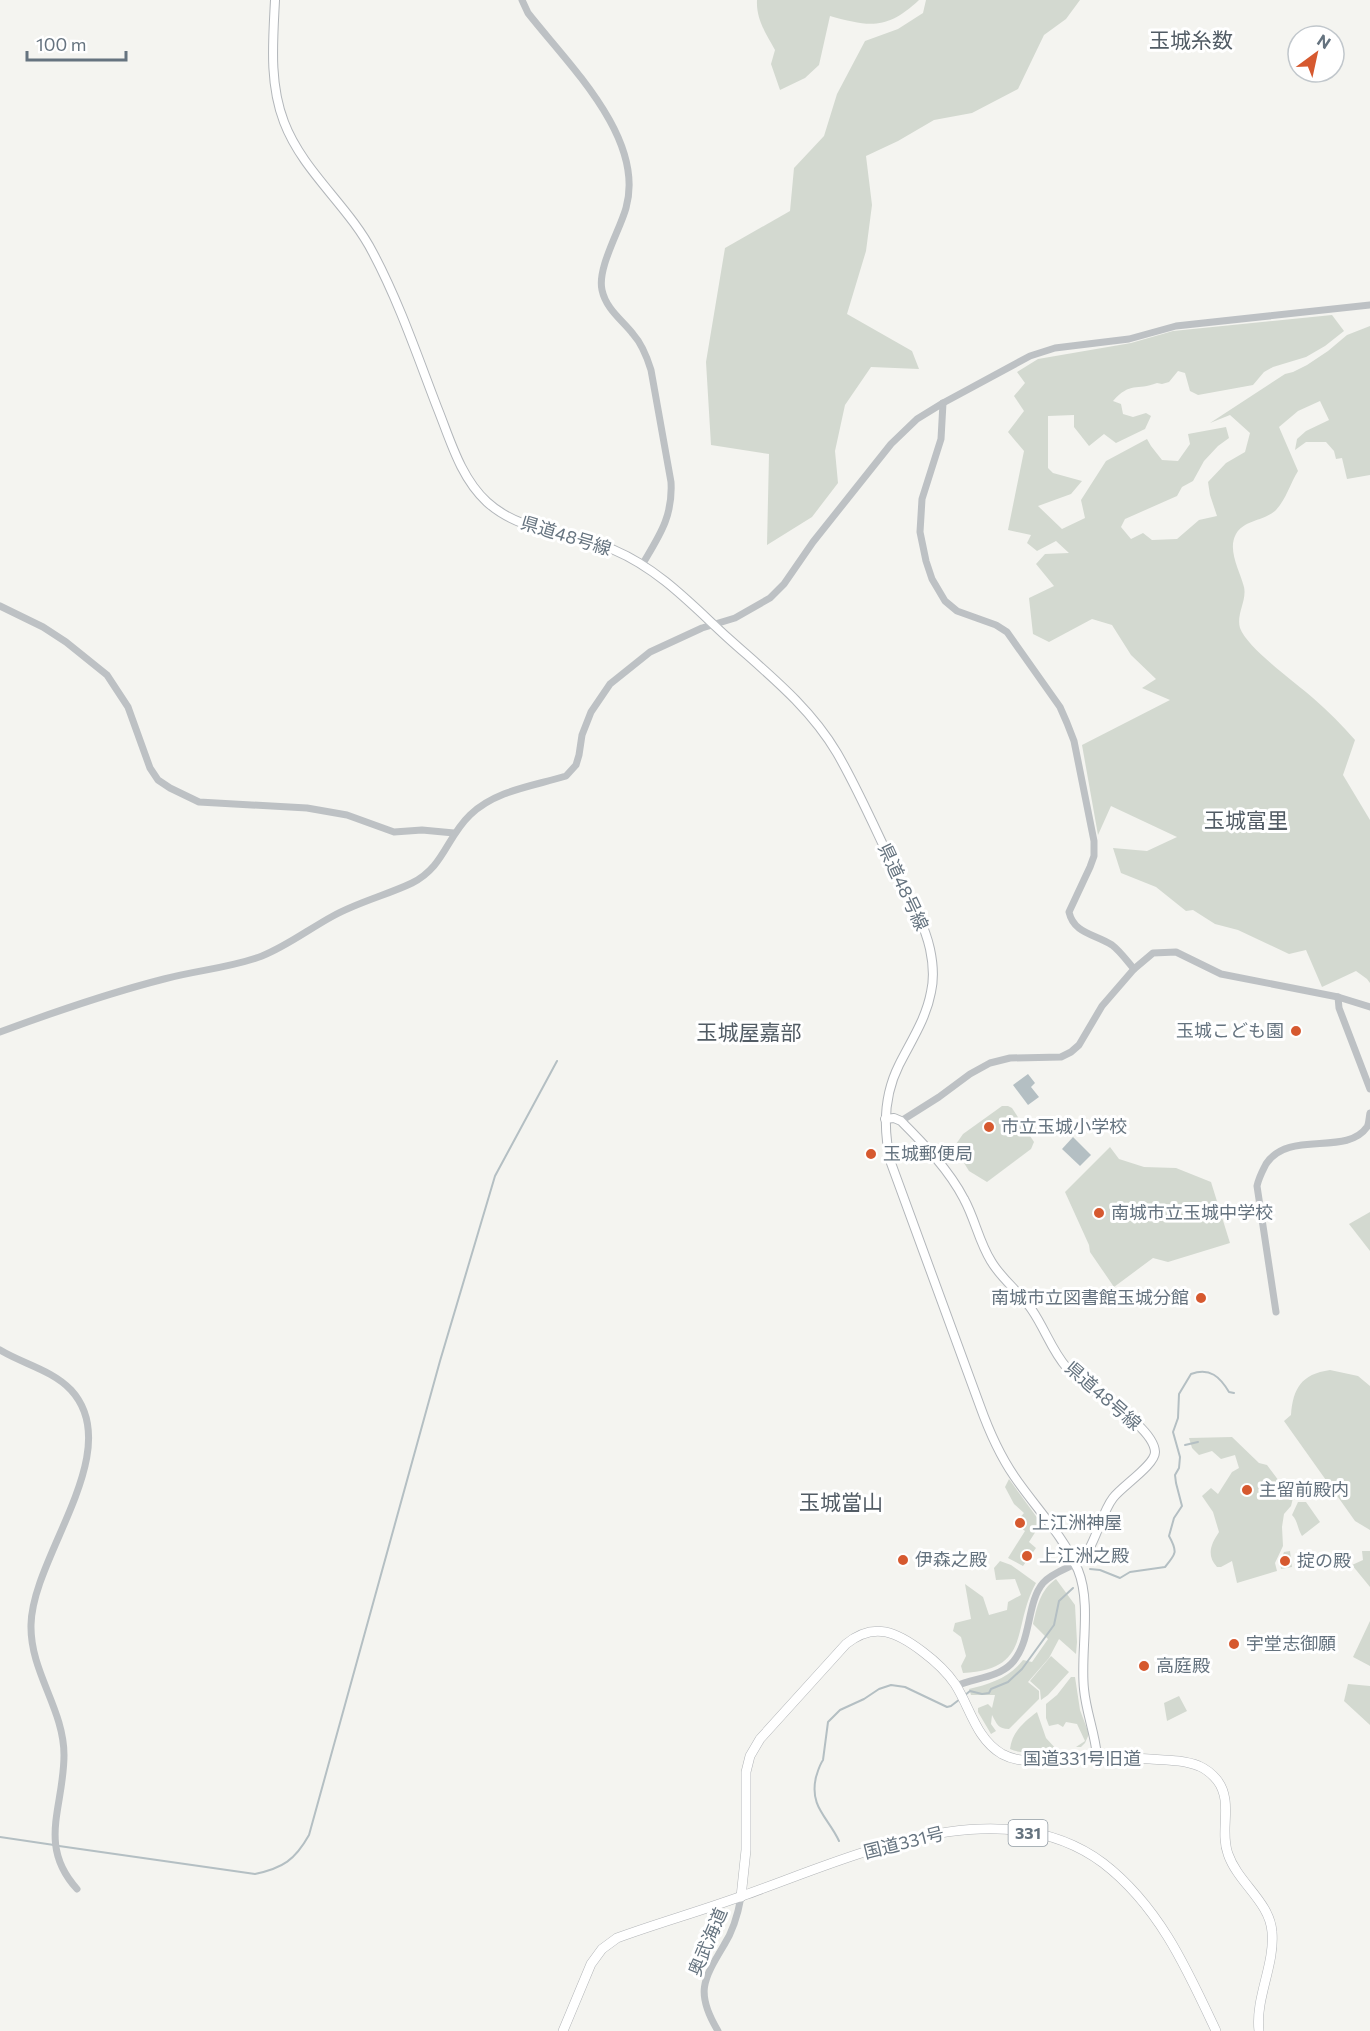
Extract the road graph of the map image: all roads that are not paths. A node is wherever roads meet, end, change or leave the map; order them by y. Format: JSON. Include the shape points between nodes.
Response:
{"nodes":[{"id":1,"x":275,"y":0,"type":"edge"},
{"id":2,"x":522,"y":0,"type":"edge"},
{"id":3,"x":1370,"y":305,"type":"edge"},
{"id":4,"x":943,"y":403,"type":"junction"},
{"id":5,"x":642,"y":565,"type":"junction"},
{"id":6,"x":0,"y":606,"type":"edge"},
{"id":7,"x":713,"y":624,"type":"junction"},
{"id":8,"x":454,"y":833,"type":"junction"},
{"id":9,"x":1134,"y":969,"type":"junction"},
{"id":10,"x":1338,"y":997,"type":"junction"},
{"id":11,"x":1370,"y":1007,"type":"edge"},
{"id":12,"x":0,"y":1032,"type":"edge"},
{"id":13,"x":1370,"y":1089,"type":"edge"},
{"id":14,"x":1370,"y":1113,"type":"edge"},
{"id":15,"x":885,"y":1119,"type":"junction"},
{"id":16,"x":901,"y":1121,"type":"junction"},
{"id":17,"x":1276,"y":1312,"type":"dead end"},
{"id":18,"x":0,"y":1350,"type":"edge"},
{"id":19,"x":1075,"y":1564,"type":"junction"},
{"id":20,"x":960,"y":1693,"type":"junction"},
{"id":21,"x":1097,"y":1756,"type":"junction"},
{"id":22,"x":77,"y":1889,"type":"dead end"},
{"id":23,"x":741,"y":1897,"type":"junction"},
{"id":24,"x":563,"y":2031,"type":"edge"},
{"id":25,"x":718,"y":2031,"type":"edge"},
{"id":26,"x":1216,"y":2031,"type":"edge"},
{"id":27,"x":1259,"y":2031,"type":"edge"}],
"edges":[{"from":1,"to":5,"type":"main road","name":"県道48号線","via":[[274,82],[284,124],[296,147],[372,251],[454,451],[471,483],[488,503],[509,518],[606,547]]},
{"from":2,"to":5,"type":"street","via":[[528,13],[599,102],[629,170],[627,204],[605,262],[601,287],[610,309],[634,334],[649,363],[672,498],[668,518]]},
{"from":3,"to":4,"type":"street","via":[[1176,326],[1129,339],[1055,348],[1030,356]]},
{"from":4,"to":7,"type":"street","via":[[917,419],[891,444],[770,598],[747,612]]},
{"from":4,"to":9,"type":"street","via":[[940,439],[922,499],[920,532],[932,579],[945,601],[957,611],[1007,632],[1060,707],[1074,741],[1094,841],[1094,856],[1069,912],[1070,918],[1078,929],[1113,945]]},
{"from":5,"to":7,"type":"main road","name":"県道48号線"},
{"from":6,"to":8,"type":"street","via":[[43,627],[107,675],[128,707],[150,768],[170,788],[199,802],[307,808],[347,815],[394,832]]},
{"from":7,"to":8,"type":"street","via":[[650,652],[610,684],[591,712],[576,765],[566,776],[512,790],[492,800],[472,813]]},
{"from":7,"to":15,"type":"main road","name":"県道48号線","via":[[800,703],[823,730],[927,937],[933,969],[930,997],[893,1080]]},
{"from":8,"to":12,"type":"street","via":[[437,865],[426,875],[334,915],[263,956],[230,967],[149,983]]},
{"from":9,"to":10,"type":"street","via":[[1153,953],[1176,952],[1221,974]]},
{"from":9,"to":16,"type":"street","via":[[1102,1006],[1071,1052],[1061,1057],[1011,1058],[990,1063]]},
{"from":10,"to":11,"type":"street"},
{"from":10,"to":13,"type":"street"},
{"from":14,"to":17,"type":"street","via":[[1368,1126],[1356,1136],[1287,1147],[1272,1156],[1258,1177]]},
{"from":15,"to":16,"type":"main road"},
{"from":15,"to":19,"type":"main road","name":"県道48号線","via":[[891,1163],[988,1427],[1005,1462]]},
{"from":16,"to":19,"type":"main road","name":"県道48号線","via":[[957,1187],[991,1262],[1026,1301],[1065,1366],[1140,1425],[1153,1446],[1153,1458],[1111,1500],[1087,1554]]},
{"from":18,"to":22,"type":"street","via":[[47,1373],[70,1390],[84,1411],[89,1431],[84,1470],[31,1618],[34,1657],[64,1740],[57,1855]]},
{"from":19,"to":20,"type":"street","via":[[1043,1584],[1024,1642],[1012,1664]]},
{"from":19,"to":21,"type":"main road","name":"県道48号線","via":[[1084,1610],[1084,1691]]},
{"from":20,"to":21,"type":"highway","name":"国道331号旧道","via":[[984,1739],[1009,1757],[1030,1761]]},
{"from":20,"to":23,"type":"highway","name":"国道331号旧道","via":[[943,1669],[892,1633],[872,1631],[846,1644],[760,1739],[750,1756]]},
{"from":21,"to":27,"type":"highway","name":"国道331号旧道","via":[[1190,1763],[1211,1773],[1223,1790],[1228,1854],[1267,1914],[1272,1931]]},
{"from":23,"to":24,"type":"highway","name":"国道331号","number":"331","via":[[608,1944],[591,1964]]},
{"from":23,"to":25,"type":"street","name":"奥武海道","via":[[734,1926],[706,1979],[705,2002]]},
{"from":23,"to":26,"type":"highway","name":"国道331号","number":"331","via":[[870,1850],[925,1835],[993,1829],[1037,1835],[1094,1857],[1133,1890],[1168,1935]]}]}
